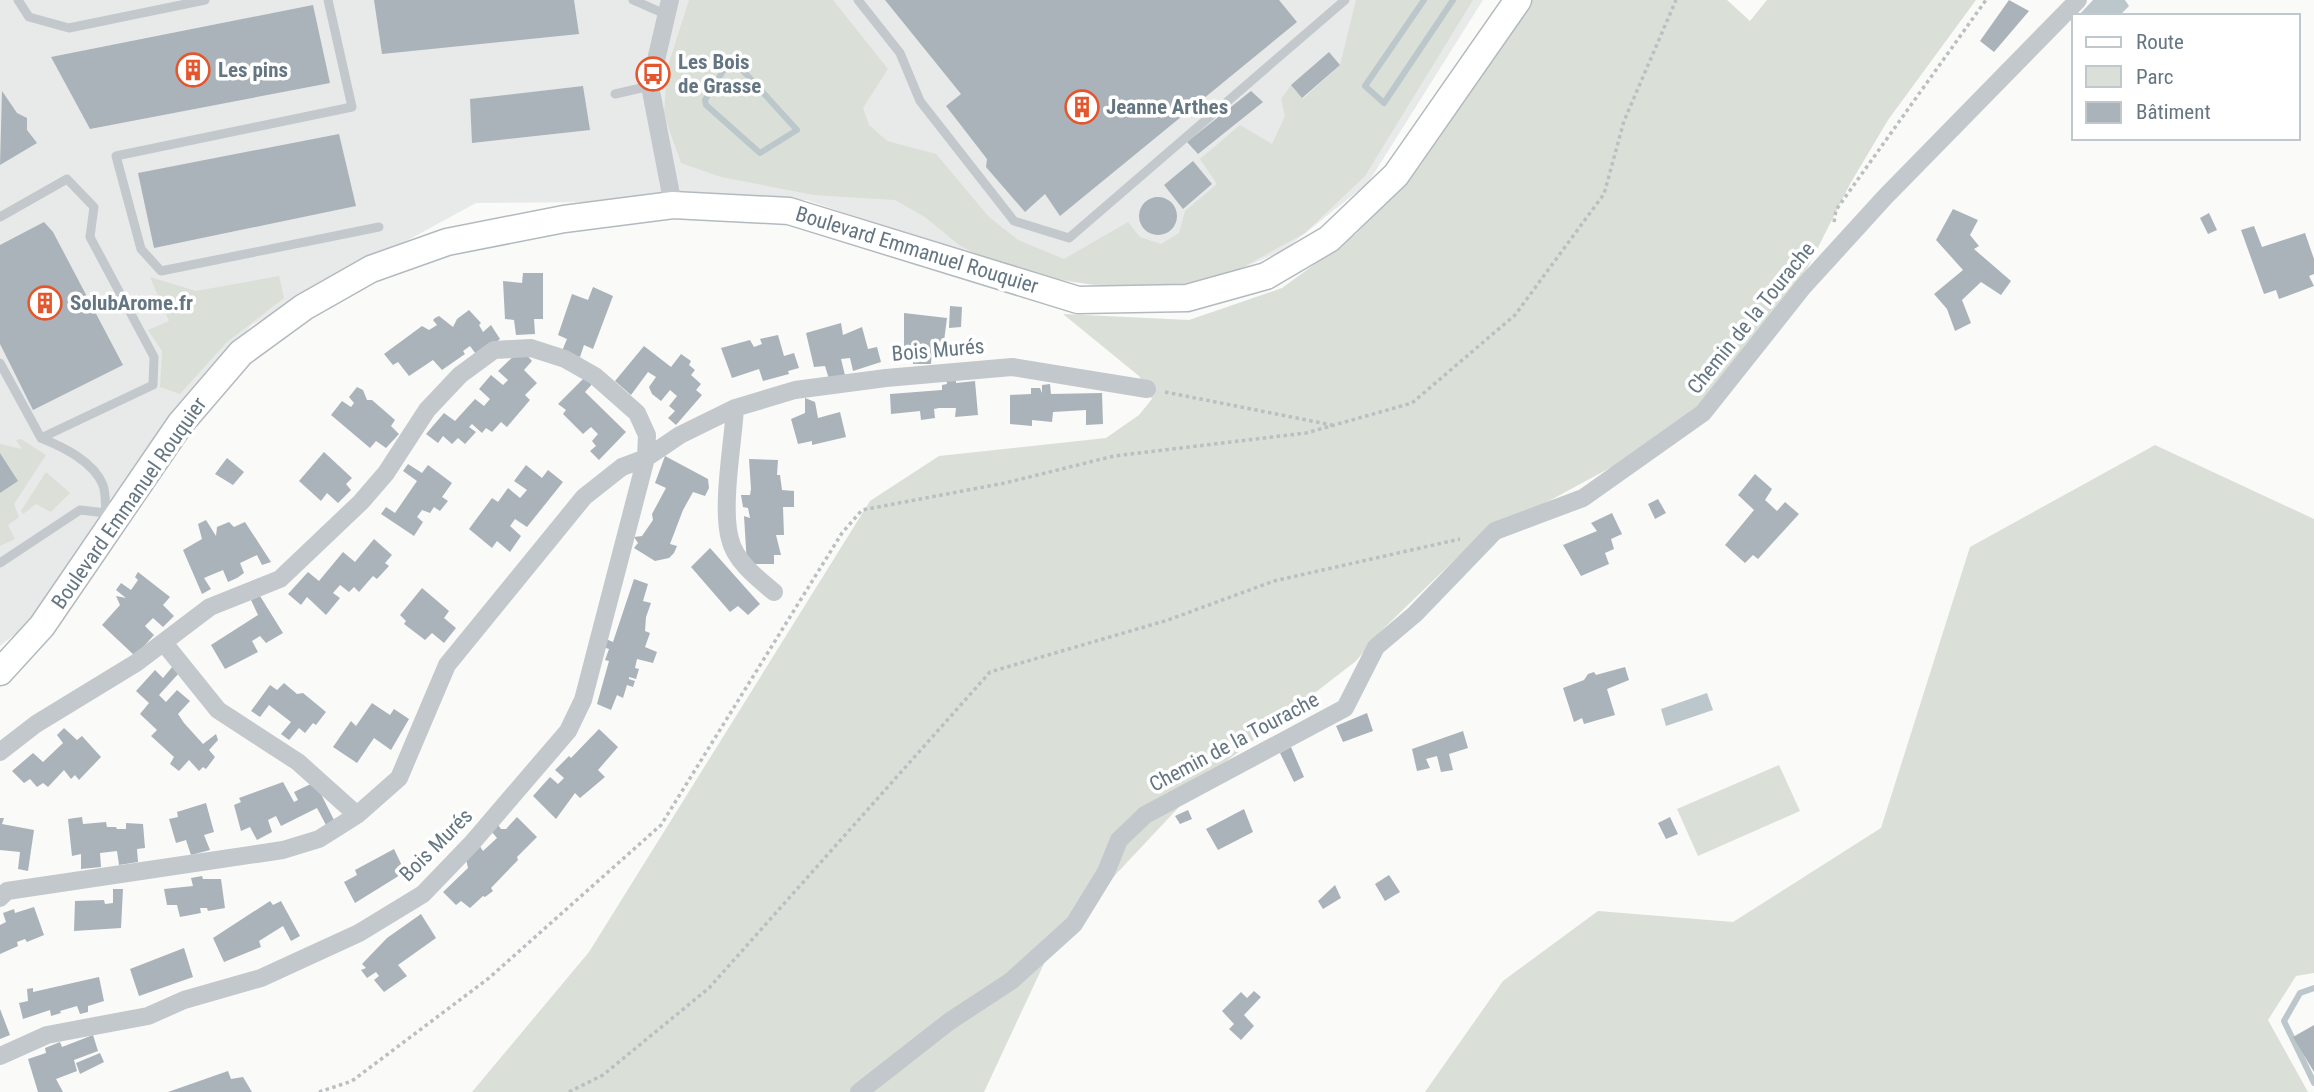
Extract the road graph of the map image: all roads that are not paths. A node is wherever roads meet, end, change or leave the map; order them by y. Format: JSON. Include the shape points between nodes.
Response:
{"nodes":[{"id":1,"x":18,"y":0,"type":"edge"},
{"id":2,"x":205,"y":0,"type":"edge"},
{"id":3,"x":328,"y":0,"type":"edge"},
{"id":4,"x":633,"y":0,"type":"edge"},
{"id":5,"x":858,"y":0,"type":"edge"},
{"id":6,"x":1345,"y":0,"type":"edge"},
{"id":7,"x":1518,"y":0,"type":"edge"},
{"id":8,"x":2078,"y":0,"type":"edge"},
{"id":9,"x":667,"y":7,"type":"edge"},
{"id":10,"x":650,"y":86,"type":"junction"},
{"id":11,"x":615,"y":94,"type":"dead end"},
{"id":12,"x":673,"y":205,"type":"junction"},
{"id":13,"x":0,"y":218,"type":"edge"},
{"id":14,"x":379,"y":227,"type":"dead end"},
{"id":15,"x":0,"y":363,"type":"edge"},
{"id":16,"x":1147,"y":389,"type":"road end"},
{"id":17,"x":735,"y":408,"type":"junction"},
{"id":18,"x":41,"y":438,"type":"junction"},
{"id":19,"x":646,"y":458,"type":"junction"},
{"id":20,"x":113,"y":514,"type":"junction"},
{"id":21,"x":0,"y":563,"type":"edge"},
{"id":22,"x":774,"y":592,"type":"dead end"},
{"id":23,"x":164,"y":643,"type":"junction"},
{"id":24,"x":0,"y":673,"type":"edge"},
{"id":25,"x":0,"y":752,"type":"edge"},
{"id":26,"x":357,"y":815,"type":"junction"},
{"id":27,"x":2,"y":893,"type":"edge"},
{"id":28,"x":0,"y":1056,"type":"edge"},
{"id":29,"x":859,"y":1092,"type":"edge"}],
"edges":[{"from":1,"to":2,"type":"lane","via":[[29,17],[69,28]]},
{"from":3,"to":14,"type":"lane","via":[[352,107],[116,156],[141,250],[161,271]]},
{"from":4,"to":9,"type":"lane"},
{"from":5,"to":6,"type":"lane","via":[[900,53],[920,101],[1014,221],[1069,239]]},
{"from":7,"to":12,"type":"street","name":"Boulevard Emmanuel Rouquier","via":[[1396,175],[1329,239],[1266,276],[1187,298],[1078,300],[789,211]]},
{"from":8,"to":29,"type":"street","name":"Chemin de la Tourache","via":[[1876,206],[1803,287],[1703,413],[1583,498],[1495,531],[1415,614],[1376,647],[1345,708],[1146,815],[1119,841],[1074,924],[1011,981],[950,1021]]},
{"from":9,"to":10,"type":"street"},
{"from":10,"to":11,"type":"lane"},
{"from":10,"to":12,"type":"street"},
{"from":12,"to":20,"type":"street","name":"Boulevard Emmanuel Rouquier","via":[[564,219],[460,240],[371,269],[304,307],[241,353],[180,424]]},
{"from":13,"to":18,"type":"lane","via":[[66,179],[94,207],[90,237],[154,357],[153,385]]},
{"from":15,"to":18,"type":"lane"},
{"from":16,"to":17,"type":"street","name":"Bois Murés","via":[[1012,367],[795,390]]},
{"from":17,"to":19,"type":"street","name":"Bois Murés"},
{"from":17,"to":22,"type":"street","via":[[730,540],[746,567]]},
{"from":18,"to":20,"type":"lane","via":[[70,450],[95,475]]},
{"from":19,"to":23,"type":"street","name":"Bois Murés","via":[[647,435],[637,413],[595,376],[565,359],[531,348],[494,350],[460,375],[427,410],[386,473],[280,579],[210,607]]},
{"from":19,"to":26,"type":"street","name":"Bois Murés","via":[[622,467],[584,497],[447,665],[399,778]]},
{"from":19,"to":28,"type":"street","name":"Bois Murés","via":[[583,700],[568,731],[423,894],[359,933],[261,978],[184,1000],[148,1016],[47,1035]]},
{"from":20,"to":21,"type":"lane","via":[[80,510]]},
{"from":20,"to":24,"type":"street","name":"Boulevard Emmanuel Rouquier","via":[[42,626]]},
{"from":23,"to":25,"type":"street","name":"Bois Murés"},
{"from":23,"to":26,"type":"street","via":[[218,710],[298,762]]},
{"from":26,"to":27,"type":"street","name":"Bois Murés","via":[[320,839],[284,850]]}]}
